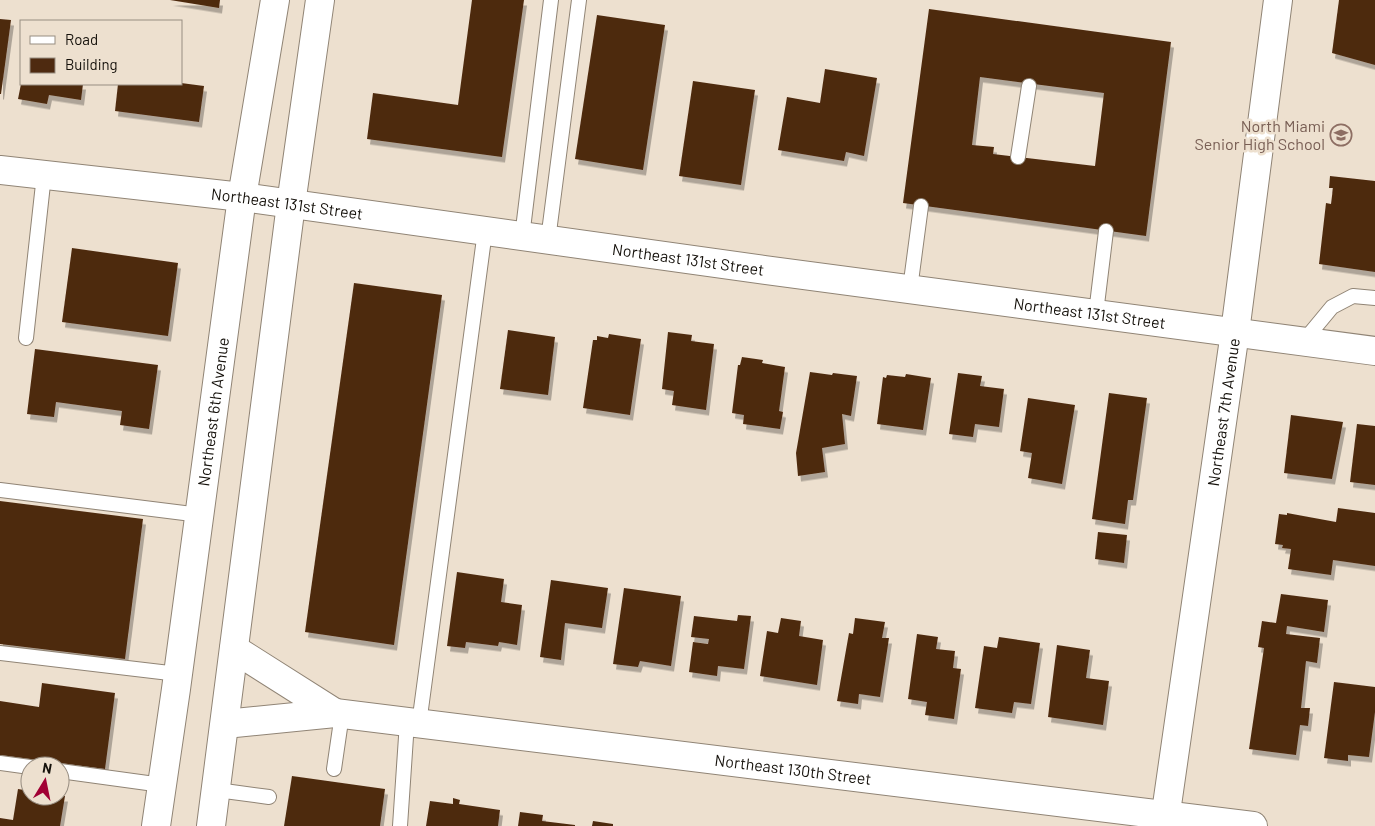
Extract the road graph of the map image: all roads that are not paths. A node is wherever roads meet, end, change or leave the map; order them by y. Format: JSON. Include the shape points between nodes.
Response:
{"nodes":[{"id":1,"x":275,"y":0,"type":"edge"},
{"id":2,"x":320,"y":0,"type":"edge"},
{"id":3,"x":551,"y":0,"type":"edge"},
{"id":4,"x":579,"y":0,"type":"edge"},
{"id":5,"x":1278,"y":0,"type":"edge"},
{"id":6,"x":1029,"y":86,"type":"dead end"},
{"id":7,"x":1018,"y":157,"type":"dead end"},
{"id":8,"x":0,"y":170,"type":"edge"},
{"id":9,"x":44,"y":175,"type":"junction"},
{"id":10,"x":242,"y":198,"type":"junction"},
{"id":11,"x":291,"y":204,"type":"junction"},
{"id":12,"x":920,"y":206,"type":"dead end"},
{"id":13,"x":484,"y":231,"type":"junction"},
{"id":14,"x":1106,"y":231,"type":"dead end"},
{"id":15,"x":535,"y":238,"type":"junction"},
{"id":16,"x":910,"y":289,"type":"junction"},
{"id":17,"x":1375,"y":298,"type":"edge"},
{"id":18,"x":1096,"y":314,"type":"junction"},
{"id":19,"x":1235,"y":332,"type":"junction"},
{"id":20,"x":26,"y":338,"type":"dead end"},
{"id":21,"x":1303,"y":342,"type":"junction"},
{"id":22,"x":1375,"y":351,"type":"edge"},
{"id":23,"x":0,"y":490,"type":"edge"},
{"id":24,"x":200,"y":515,"type":"junction"},
{"id":25,"x":234,"y":649,"type":"junction"},
{"id":26,"x":0,"y":653,"type":"edge"},
{"id":27,"x":178,"y":674,"type":"junction"},
{"id":28,"x":338,"y":714,"type":"junction"},
{"id":29,"x":413,"y":723,"type":"junction"},
{"id":30,"x":225,"y":724,"type":"junction"},
{"id":31,"x":0,"y":763,"type":"edge"},
{"id":32,"x":20,"y":766,"type":"edge"},
{"id":33,"x":334,"y":769,"type":"dead end"},
{"id":34,"x":70,"y":772,"type":"edge"},
{"id":35,"x":162,"y":785,"type":"junction"},
{"id":36,"x":216,"y":790,"type":"junction"},
{"id":37,"x":269,"y":797,"type":"dead end"},
{"id":38,"x":1165,"y":820,"type":"edge"},
{"id":39,"x":156,"y":826,"type":"edge"},
{"id":40,"x":211,"y":826,"type":"edge"},
{"id":41,"x":400,"y":826,"type":"edge"},
{"id":42,"x":1252,"y":826,"type":"edge"}],
"edges":[{"from":1,"to":10,"type":"street","name":"Northeast 6th Avenue"},
{"from":2,"to":11,"type":"street"},
{"from":3,"to":15,"type":"lane"},
{"from":4,"to":15,"type":"lane"},
{"from":5,"to":19,"type":"street","name":"Northeast 7th Avenue"},
{"from":6,"to":7,"type":"lane"},
{"from":8,"to":9,"type":"street","name":"Northeast 131st Street"},
{"from":9,"to":10,"type":"street","name":"Northeast 131st Street"},
{"from":9,"to":20,"type":"lane"},
{"from":10,"to":11,"type":"street","name":"Northeast 131st Street"},
{"from":10,"to":24,"type":"street","name":"Northeast 6th Avenue"},
{"from":11,"to":13,"type":"street","name":"Northeast 131st Street"},
{"from":11,"to":25,"type":"street"},
{"from":12,"to":16,"type":"lane"},
{"from":13,"to":15,"type":"street","name":"Northeast 131st Street"},
{"from":13,"to":29,"type":"lane"},
{"from":14,"to":18,"type":"lane"},
{"from":15,"to":16,"type":"street","name":"Northeast 131st Street"},
{"from":16,"to":18,"type":"street","name":"Northeast 131st Street"},
{"from":17,"to":21,"type":"lane","via":[[1353,296],[1332,307]]},
{"from":18,"to":19,"type":"street","name":"Northeast 131st Street"},
{"from":19,"to":21,"type":"street","name":"Northeast 131st Street"},
{"from":19,"to":38,"type":"street","name":"Northeast 7th Avenue"},
{"from":21,"to":22,"type":"street","name":"Northeast 131st Street"},
{"from":23,"to":24,"type":"lane"},
{"from":24,"to":27,"type":"street","name":"Northeast 6th Avenue"},
{"from":25,"to":28,"type":"street","name":"Northeast 130th Street"},
{"from":25,"to":30,"type":"street"},
{"from":26,"to":27,"type":"lane"},
{"from":27,"to":35,"type":"street","name":"Northeast 6th Avenue"},
{"from":28,"to":29,"type":"street","name":"Northeast 130th Street"},
{"from":28,"to":30,"type":"street","name":"Northeast 130th Street"},
{"from":28,"to":33,"type":"lane"},
{"from":29,"to":38,"type":"street","name":"Northeast 130th Street"},
{"from":29,"to":41,"type":"lane"},
{"from":30,"to":36,"type":"street"},
{"from":31,"to":32,"type":"lane"},
{"from":34,"to":35,"type":"lane"},
{"from":35,"to":39,"type":"street","name":"Northeast 6th Avenue"},
{"from":36,"to":37,"type":"lane"},
{"from":36,"to":40,"type":"street"},
{"from":38,"to":42,"type":"street","name":"Northeast 130th Street"}]}
